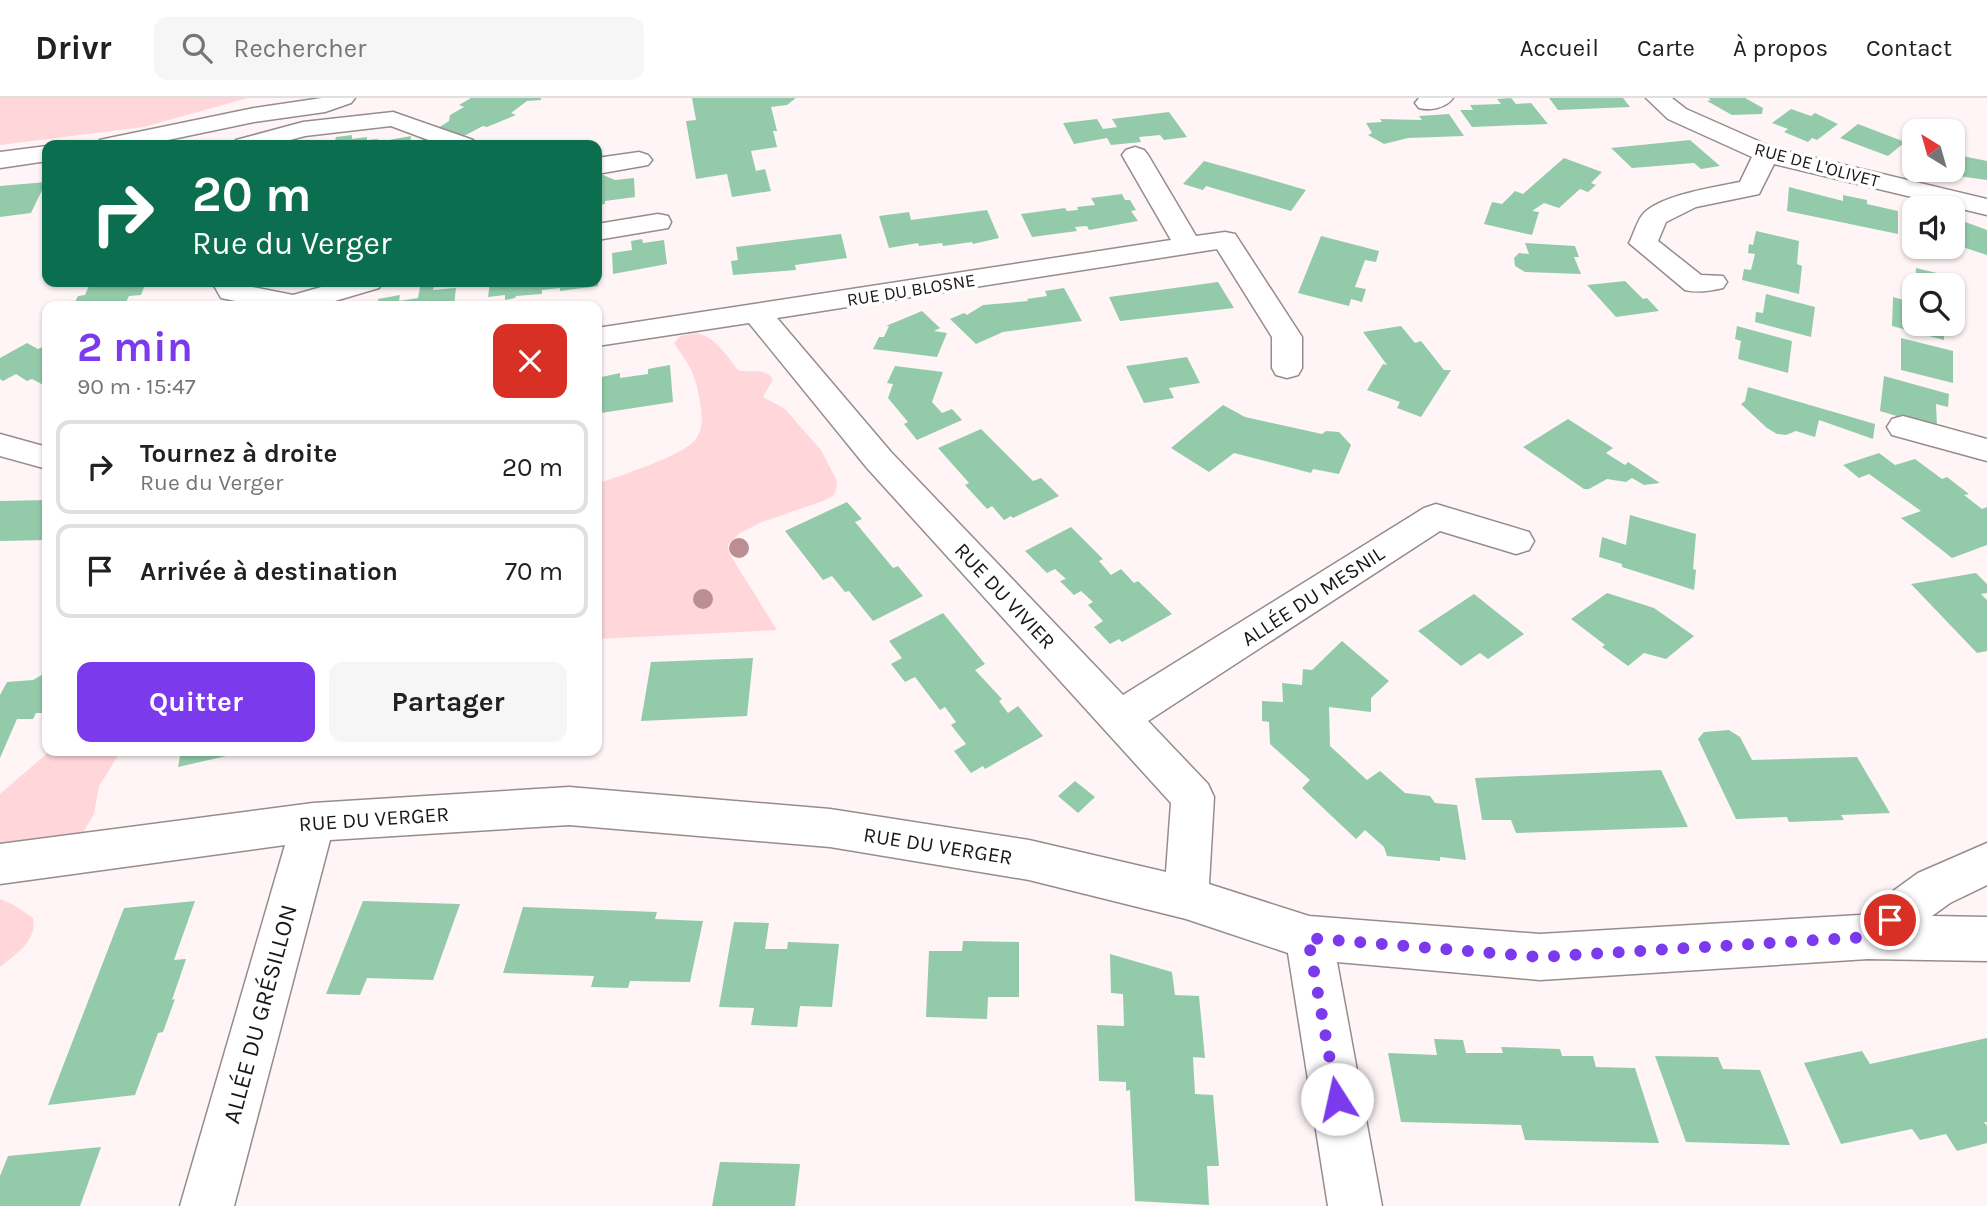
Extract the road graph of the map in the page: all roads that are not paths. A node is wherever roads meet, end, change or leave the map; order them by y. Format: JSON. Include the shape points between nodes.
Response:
{"nodes":[{"id":1,"x":295,"y":98,"type":"edge"},
{"id":2,"x":343,"y":98,"type":"edge"},
{"id":3,"x":1658,"y":98,"type":"edge"},
{"id":4,"x":254,"y":115,"type":"junction"},
{"id":5,"x":222,"y":123,"type":"junction"},
{"id":6,"x":135,"y":140,"type":"edge"},
{"id":7,"x":234,"y":140,"type":"edge"},
{"id":8,"x":263,"y":140,"type":"edge"},
{"id":9,"x":450,"y":140,"type":"edge"},
{"id":10,"x":1766,"y":154,"type":"junction"},
{"id":11,"x":42,"y":155,"type":"edge"},
{"id":12,"x":1135,"y":155,"type":"dead end"},
{"id":13,"x":0,"y":160,"type":"edge"},
{"id":14,"x":639,"y":160,"type":"dead end"},
{"id":15,"x":602,"y":165,"type":"edge"},
{"id":16,"x":1987,"y":207,"type":"edge"},
{"id":17,"x":659,"y":222,"type":"dead end"},
{"id":18,"x":602,"y":231,"type":"edge"},
{"id":19,"x":1188,"y":246,"type":"junction"},
{"id":20,"x":1713,"y":282,"type":"dead end"},
{"id":21,"x":228,"y":287,"type":"edge"},
{"id":22,"x":352,"y":287,"type":"edge"},
{"id":23,"x":279,"y":301,"type":"edge"},
{"id":24,"x":305,"y":301,"type":"edge"},
{"id":25,"x":757,"y":314,"type":"junction"},
{"id":26,"x":602,"y":336,"type":"edge"},
{"id":27,"x":1287,"y":368,"type":"dead end"},
{"id":28,"x":1903,"y":427,"type":"dead end"},
{"id":29,"x":0,"y":445,"type":"edge"},
{"id":30,"x":1987,"y":450,"type":"edge"},
{"id":31,"x":42,"y":457,"type":"edge"},
{"id":32,"x":1516,"y":541,"type":"dead end"},
{"id":33,"x":1119,"y":719,"type":"junction"},
{"id":34,"x":313,"y":822,"type":"junction"},
{"id":35,"x":1987,"y":863,"type":"edge"},
{"id":36,"x":0,"y":864,"type":"edge"},
{"id":37,"x":1186,"y":898,"type":"junction"},
{"id":38,"x":1868,"y":937,"type":"junction"},
{"id":39,"x":1308,"y":938,"type":"junction"},
{"id":40,"x":1987,"y":939,"type":"edge"},
{"id":41,"x":208,"y":1206,"type":"edge"},
{"id":42,"x":1355,"y":1206,"type":"edge"}],
"edges":[{"from":1,"to":4,"type":"street"},
{"from":2,"to":4,"type":"street"},
{"from":3,"to":10,"type":"street","name":"RUE DE L'OLIVET","via":[[1677,114]]},
{"from":4,"to":5,"type":"street"},
{"from":5,"to":6,"type":"street"},
{"from":5,"to":7,"type":"street"},
{"from":8,"to":9,"type":"street","via":[[303,129],[393,119]]},
{"from":10,"to":16,"type":"street","name":"RUE DE L'OLIVET"},
{"from":10,"to":20,"type":"street","via":[[1750,188],[1688,201],[1655,217],[1643,243],[1695,284]]},
{"from":11,"to":13,"type":"street"},
{"from":12,"to":19,"type":"street"},
{"from":14,"to":15,"type":"street"},
{"from":17,"to":18,"type":"street"},
{"from":19,"to":25,"type":"street","name":"RUE DU BLOSNE"},
{"from":19,"to":27,"type":"street","name":"RUE DU BLOSNE","via":[[1225,240],[1287,337]]},
{"from":21,"to":23,"type":"street","via":[[231,292]]},
{"from":22,"to":24,"type":"street"},
{"from":25,"to":26,"type":"street","name":"RUE DU BLOSNE"},
{"from":25,"to":33,"type":"street","name":"RUE DU VIVIER","via":[[879,460]]},
{"from":28,"to":30,"type":"street"},
{"from":29,"to":31,"type":"street"},
{"from":32,"to":33,"type":"street","name":"ALLÉE DU MESNIL","via":[[1436,517]]},
{"from":33,"to":37,"type":"street","name":"RUE DU VIVIER","via":[[1193,797]]},
{"from":34,"to":36,"type":"street","name":"RUE DU VERGER"},
{"from":34,"to":37,"type":"street","name":"RUE DU VERGER","via":[[569,806],[803,825],[1028,860]]},
{"from":34,"to":41,"type":"street","name":"ALLÉE DU GRÉSILLON"},
{"from":35,"to":38,"type":"street","via":[[1934,888]]},
{"from":37,"to":39,"type":"street","name":"RUE DU VERGER"},
{"from":38,"to":39,"type":"street","name":"RUE DU VERGER","via":[[1540,957]]},
{"from":38,"to":40,"type":"street","name":"RUE DU VERGER"},
{"from":39,"to":42,"type":"street"}]}
